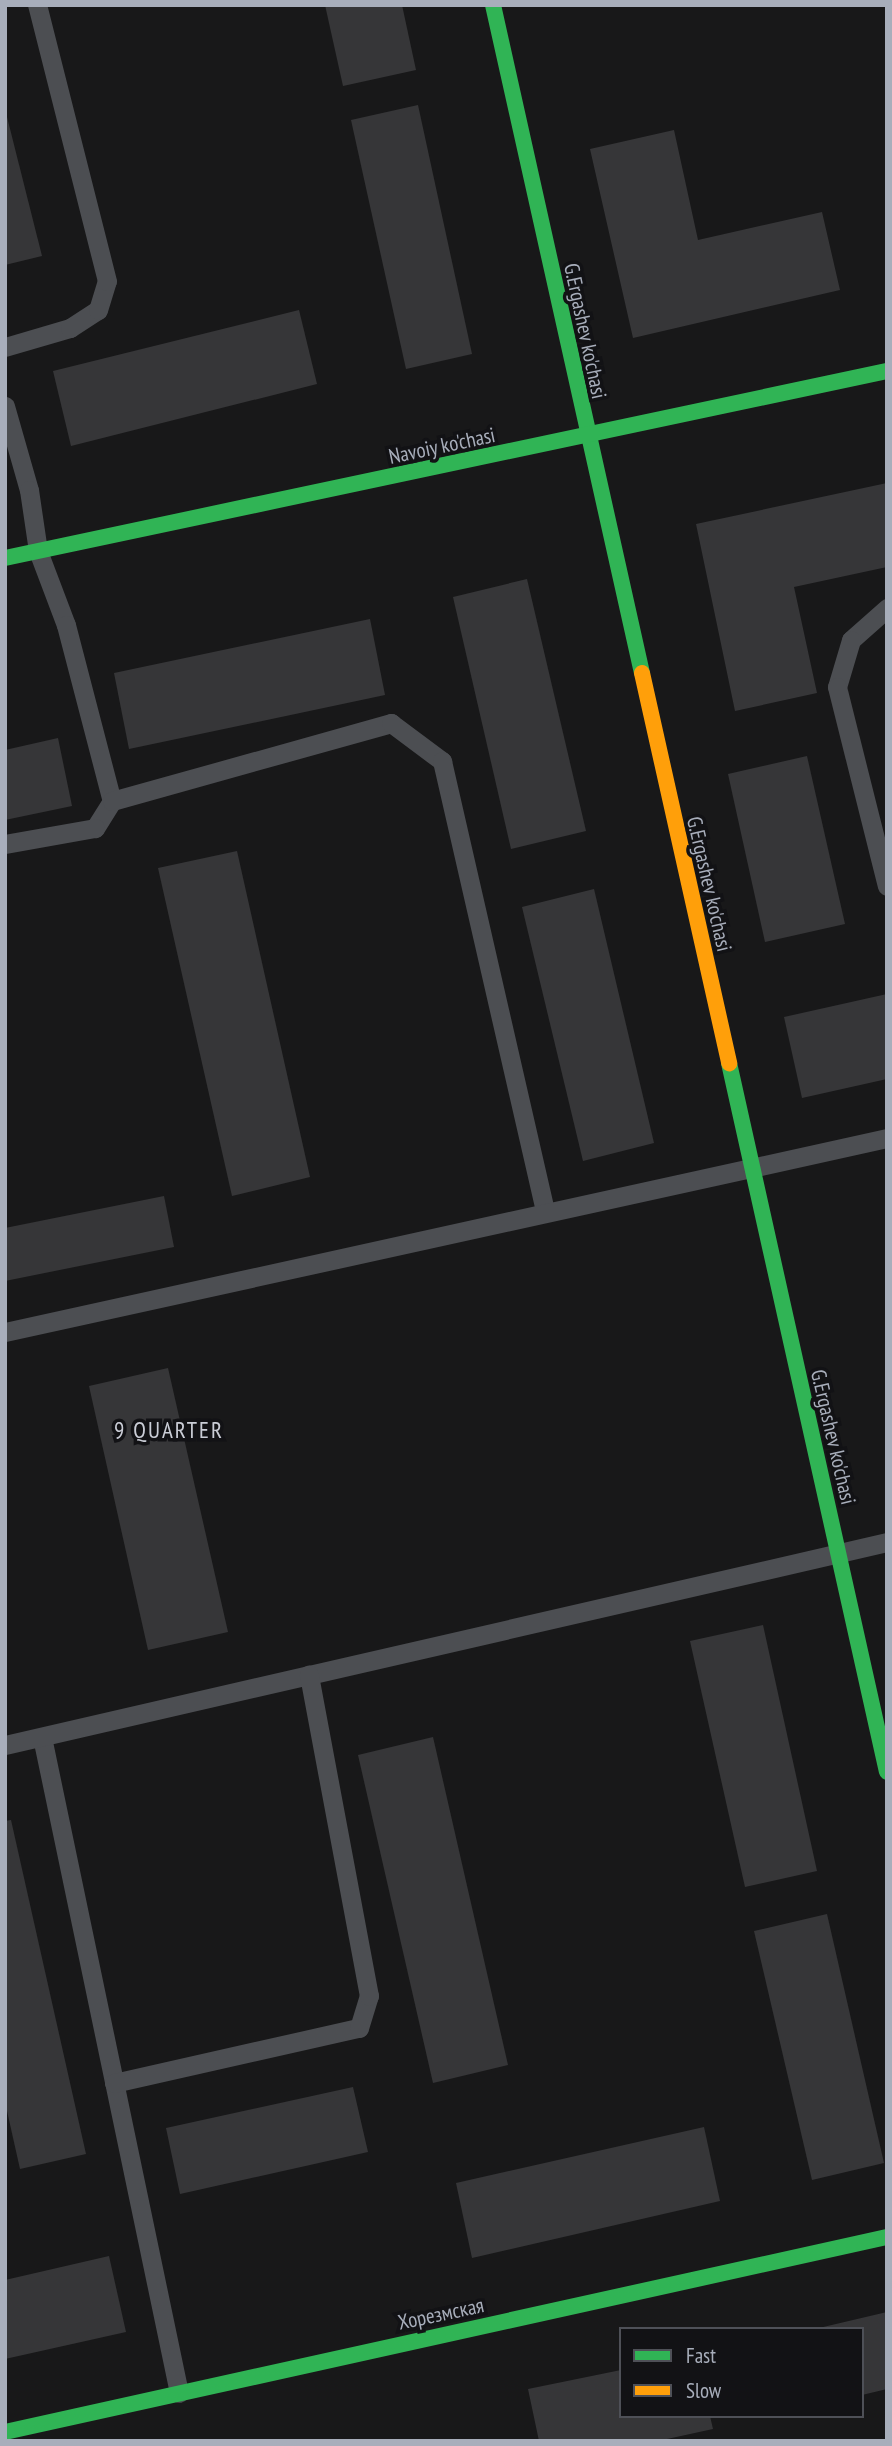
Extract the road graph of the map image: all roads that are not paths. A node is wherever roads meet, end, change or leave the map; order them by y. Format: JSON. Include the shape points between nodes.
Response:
{"nodes":[{"id":1,"x":37,"y":5,"type":"edge"},
{"id":2,"x":493,"y":5,"type":"edge"},
{"id":3,"x":5,"y":347,"type":"edge"},
{"id":4,"x":887,"y":371,"type":"edge"},
{"id":5,"x":5,"y":406,"type":"edge"},
{"id":6,"x":586,"y":438,"type":"junction"},
{"id":7,"x":38,"y":551,"type":"junction"},
{"id":8,"x":5,"y":558,"type":"edge"},
{"id":9,"x":887,"y":608,"type":"edge"},
{"id":10,"x":112,"y":801,"type":"junction"},
{"id":11,"x":5,"y":844,"type":"edge"},
{"id":12,"x":887,"y":886,"type":"edge"},
{"id":13,"x":887,"y":1138,"type":"edge"},
{"id":14,"x":751,"y":1166,"type":"junction"},
{"id":15,"x":545,"y":1211,"type":"junction"},
{"id":16,"x":5,"y":1332,"type":"edge"},
{"id":17,"x":887,"y":1542,"type":"edge"},
{"id":18,"x":837,"y":1552,"type":"junction"},
{"id":19,"x":309,"y":1675,"type":"junction"},
{"id":20,"x":42,"y":1737,"type":"junction"},
{"id":21,"x":5,"y":1745,"type":"edge"},
{"id":22,"x":887,"y":1772,"type":"edge"},
{"id":23,"x":114,"y":2083,"type":"junction"},
{"id":24,"x":887,"y":2237,"type":"edge"},
{"id":25,"x":179,"y":2393,"type":"junction"},
{"id":26,"x":5,"y":2432,"type":"edge"}],
"edges":[{"from":1,"to":3,"type":"lane","via":[[107,281],[99,310],[70,328]]},
{"from":2,"to":6,"type":"street","name":"G.Ergashev ko'chasi"},
{"from":4,"to":6,"type":"street","name":"Navoiy ko'chasi"},
{"from":5,"to":7,"type":"lane","via":[[29,490]]},
{"from":6,"to":7,"type":"street","name":"Navoiy ko'chasi"},
{"from":6,"to":14,"type":"street","name":"G.Ergashev ko'chasi"},
{"from":7,"to":8,"type":"street","name":"Navoiy ko'chasi"},
{"from":7,"to":10,"type":"lane","via":[[66,625]]},
{"from":9,"to":12,"type":"lane","via":[[850,640],[837,687]]},
{"from":10,"to":11,"type":"lane","via":[[96,828]]},
{"from":10,"to":15,"type":"lane","via":[[391,723],[442,761]]},
{"from":13,"to":14,"type":"lane"},
{"from":14,"to":15,"type":"lane"},
{"from":14,"to":18,"type":"street","name":"G.Ergashev ko'chasi"},
{"from":15,"to":16,"type":"lane"},
{"from":17,"to":18,"type":"lane"},
{"from":18,"to":19,"type":"lane"},
{"from":18,"to":22,"type":"street","name":"G.Ergashev ko'chasi"},
{"from":19,"to":20,"type":"lane"},
{"from":19,"to":23,"type":"lane","via":[[369,1996],[359,2028]]},
{"from":20,"to":21,"type":"lane"},
{"from":20,"to":23,"type":"lane"},
{"from":23,"to":25,"type":"lane"},
{"from":24,"to":25,"type":"street","name":"Хорезмская"},
{"from":25,"to":26,"type":"street","name":"Хорезмская"}]}
